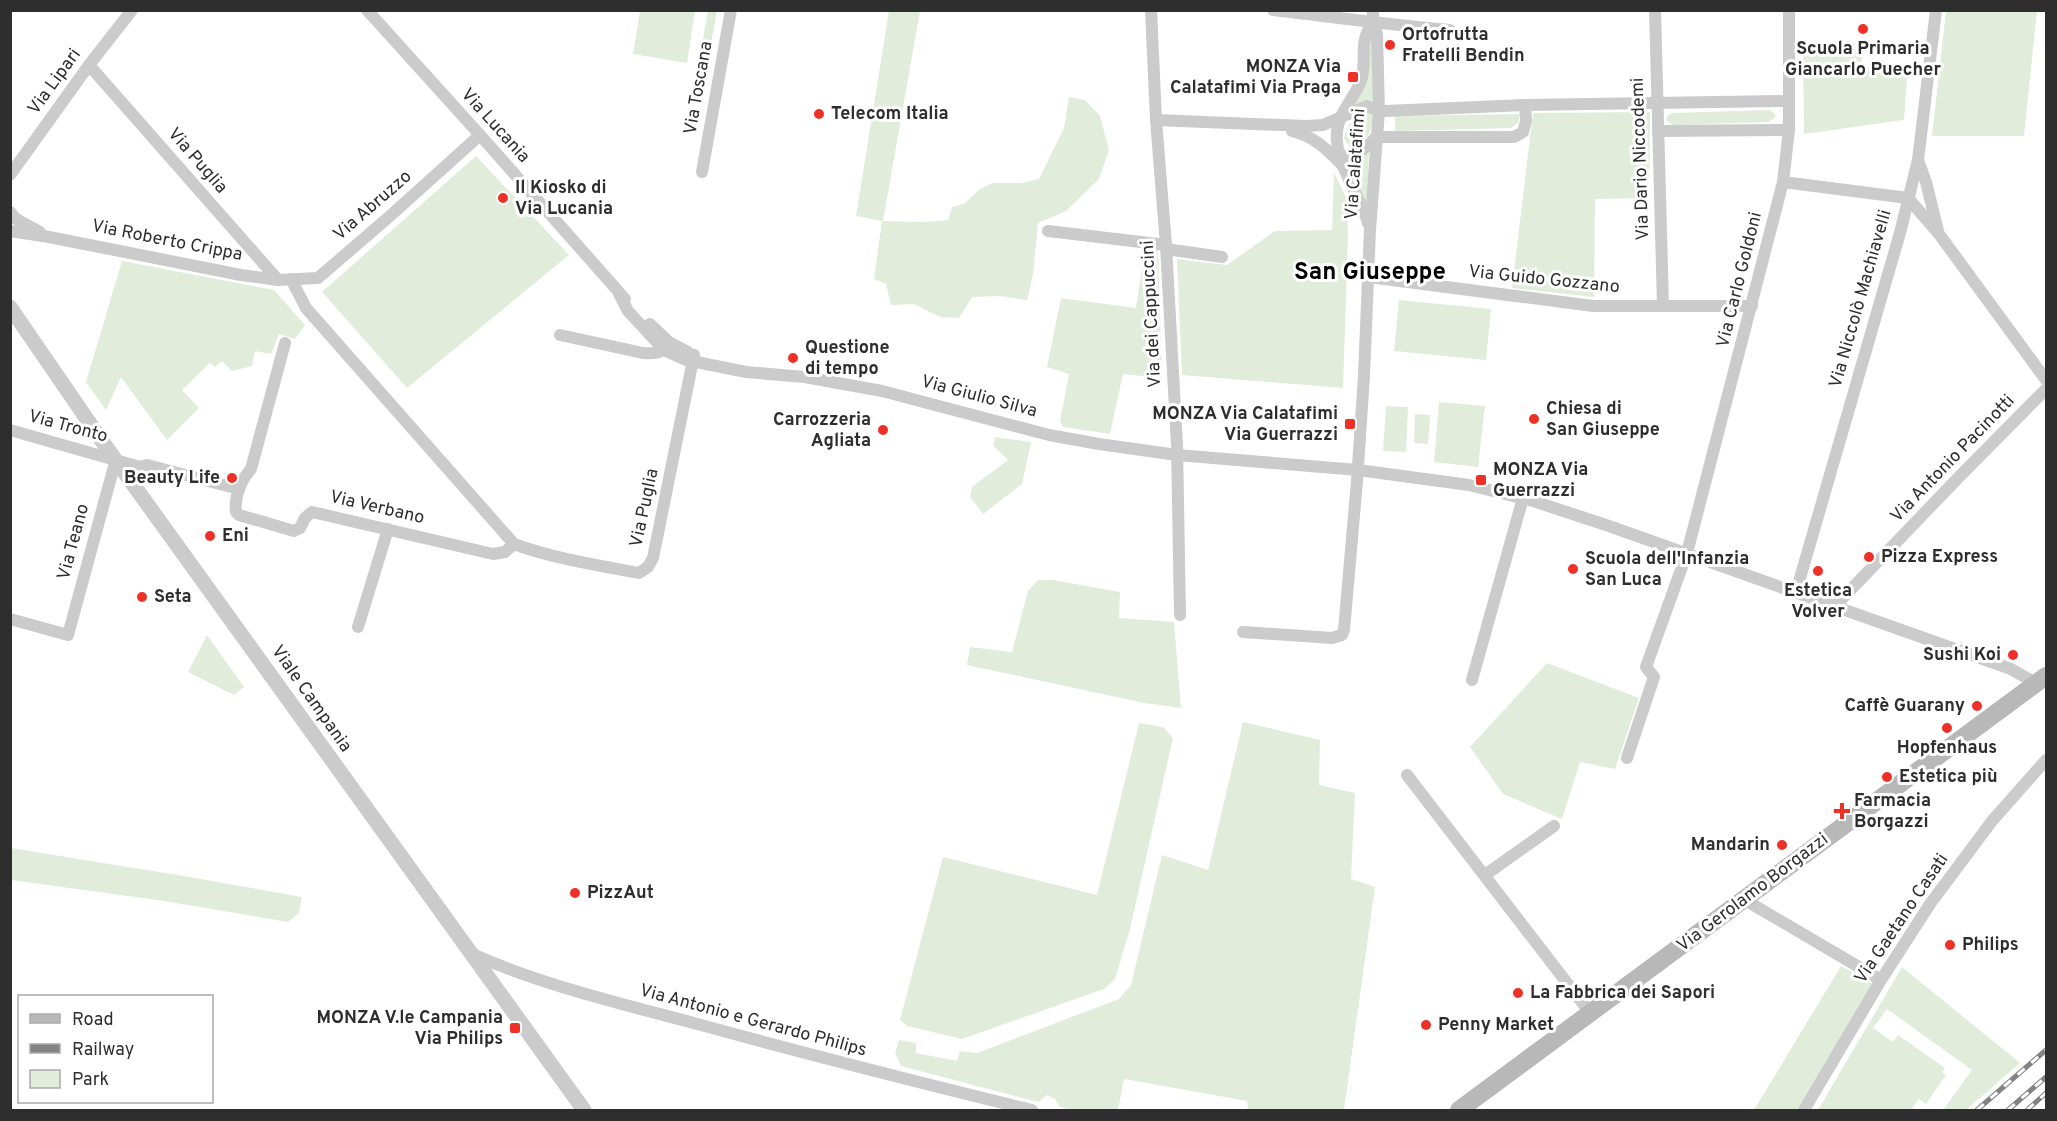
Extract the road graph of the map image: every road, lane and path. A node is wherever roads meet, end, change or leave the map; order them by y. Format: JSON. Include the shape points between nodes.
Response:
{"nodes":[{"id":1,"x":132,"y":10,"type":"edge"},
{"id":2,"x":367,"y":10,"type":"edge"},
{"id":3,"x":731,"y":10,"type":"edge"},
{"id":4,"x":1151,"y":10,"type":"edge"},
{"id":5,"x":1273,"y":10,"type":"edge"},
{"id":6,"x":1373,"y":10,"type":"edge"},
{"id":7,"x":1655,"y":10,"type":"edge"},
{"id":8,"x":1789,"y":10,"type":"edge"},
{"id":9,"x":1936,"y":10,"type":"edge"},
{"id":10,"x":1373,"y":24,"type":"junction"},
{"id":11,"x":1450,"y":30,"type":"dead end"},
{"id":12,"x":89,"y":64,"type":"junction"},
{"id":13,"x":1788,"y":101,"type":"junction"},
{"id":14,"x":1525,"y":105,"type":"junction"},
{"id":15,"x":1658,"y":105,"type":"junction"},
{"id":16,"x":1378,"y":111,"type":"junction"},
{"id":17,"x":1341,"y":117,"type":"junction"},
{"id":18,"x":1156,"y":120,"type":"junction"},
{"id":19,"x":1271,"y":125,"type":"junction"},
{"id":20,"x":1789,"y":130,"type":"junction"},
{"id":21,"x":1658,"y":131,"type":"junction"},
{"id":22,"x":480,"y":135,"type":"junction"},
{"id":23,"x":1376,"y":138,"type":"junction"},
{"id":24,"x":1337,"y":158,"type":"junction"},
{"id":25,"x":1918,"y":160,"type":"junction"},
{"id":26,"x":702,"y":172,"type":"dead end"},
{"id":27,"x":10,"y":175,"type":"edge"},
{"id":28,"x":1783,"y":182,"type":"junction"},
{"id":29,"x":1908,"y":198,"type":"junction"},
{"id":30,"x":10,"y":212,"type":"edge"},
{"id":31,"x":10,"y":231,"type":"edge"},
{"id":32,"x":1048,"y":231,"type":"dead end"},
{"id":33,"x":1939,"y":234,"type":"junction"},
{"id":34,"x":1370,"y":235,"type":"junction"},
{"id":35,"x":49,"y":237,"type":"junction"},
{"id":36,"x":1166,"y":247,"type":"junction"},
{"id":37,"x":1222,"y":257,"type":"dead end"},
{"id":38,"x":1369,"y":277,"type":"junction"},
{"id":39,"x":285,"y":280,"type":"junction"},
{"id":40,"x":1663,"y":306,"type":"junction"},
{"id":41,"x":1752,"y":306,"type":"junction"},
{"id":42,"x":10,"y":307,"type":"edge"},
{"id":43,"x":561,"y":335,"type":"dead end"},
{"id":44,"x":285,"y":343,"type":"dead end"},
{"id":45,"x":666,"y":346,"type":"junction"},
{"id":46,"x":694,"y":358,"type":"junction"},
{"id":47,"x":2046,"y":380,"type":"edge"},
{"id":48,"x":2046,"y":389,"type":"edge"},
{"id":49,"x":10,"y":430,"type":"edge"},
{"id":50,"x":1177,"y":455,"type":"junction"},
{"id":51,"x":116,"y":459,"type":"junction"},
{"id":52,"x":1358,"y":470,"type":"junction"},
{"id":53,"x":239,"y":489,"type":"junction"},
{"id":54,"x":1523,"y":498,"type":"junction"},
{"id":55,"x":388,"y":529,"type":"junction"},
{"id":56,"x":514,"y":544,"type":"junction"},
{"id":57,"x":1687,"y":553,"type":"junction"},
{"id":58,"x":1796,"y":592,"type":"junction"},
{"id":59,"x":1836,"y":606,"type":"junction"},
{"id":60,"x":1180,"y":615,"type":"dead end"},
{"id":61,"x":10,"y":619,"type":"edge"},
{"id":62,"x":358,"y":627,"type":"dead end"},
{"id":63,"x":1243,"y":632,"type":"dead end"},
{"id":64,"x":1472,"y":680,"type":"dead end"},
{"id":65,"x":2042,"y":680,"type":"edge"},
{"id":66,"x":1627,"y":758,"type":"dead end"},
{"id":67,"x":2046,"y":760,"type":"edge"},
{"id":68,"x":1407,"y":775,"type":"dead end"},
{"id":69,"x":1554,"y":826,"type":"dead end"},
{"id":70,"x":1485,"y":875,"type":"junction"},
{"id":71,"x":1745,"y":900,"type":"junction"},
{"id":72,"x":470,"y":953,"type":"junction"},
{"id":73,"x":1881,"y":980,"type":"junction"},
{"id":74,"x":1590,"y":1014,"type":"junction"},
{"id":75,"x":584,"y":1110,"type":"edge"},
{"id":76,"x":1032,"y":1110,"type":"edge"},
{"id":77,"x":1459,"y":1110,"type":"edge"},
{"id":78,"x":1804,"y":1110,"type":"edge"}],
"edges":[{"from":1,"to":12,"type":"street","name":"Via Lipari"},
{"from":2,"to":22,"type":"street","name":"Via Lucania"},
{"from":3,"to":26,"type":"street","name":"Via Toscana"},
{"from":4,"to":18,"type":"street","name":"Via dei Cappuccini"},
{"from":5,"to":10,"type":"street"},
{"from":6,"to":10,"type":"street","name":"Via Calatafimi"},
{"from":7,"to":15,"type":"street","name":"Via Dario Niccodemi"},
{"from":8,"to":13,"type":"street","name":"Via Carlo Goldoni"},
{"from":9,"to":25,"type":"street","name":"Via Niccolò Machiavelli"},
{"from":10,"to":11,"type":"street"},
{"from":10,"to":16,"type":"street","name":"Via Calatafimi","via":[[1377,34]]},
{"from":10,"to":17,"type":"street","name":"Via Calatafimi","via":[[1364,38],[1360,83]]},
{"from":12,"to":27,"type":"street","name":"Via Lipari"},
{"from":12,"to":39,"type":"street","name":"Via Puglia"},
{"from":13,"to":15,"type":"street"},
{"from":13,"to":20,"type":"street","name":"Via Carlo Goldoni"},
{"from":14,"to":15,"type":"street"},
{"from":14,"to":16,"type":"street"},
{"from":14,"to":23,"type":"street","via":[[1523,132],[1514,137]]},
{"from":15,"to":21,"type":"street","name":"Via Dario Niccodemi"},
{"from":16,"to":17,"type":"street","via":[[1363,107]]},
{"from":16,"to":23,"type":"street","name":"Via Calatafimi"},
{"from":17,"to":19,"type":"street","via":[[1323,125]]},
{"from":17,"to":24,"type":"street","name":"Via Calatafimi"},
{"from":18,"to":19,"type":"street"},
{"from":18,"to":36,"type":"street","name":"Via dei Cappuccini"},
{"from":19,"to":24,"type":"street","via":[[1305,134]]},
{"from":20,"to":21,"type":"street"},
{"from":20,"to":28,"type":"street","name":"Via Carlo Goldoni"},
{"from":21,"to":40,"type":"street","name":"Via Dario Niccodemi"},
{"from":22,"to":39,"type":"street","name":"Via Abruzzo","via":[[318,278]]},
{"from":22,"to":45,"type":"street","name":"Via Lucania","via":[[619,294],[628,310]]},
{"from":23,"to":24,"type":"street","via":[[1357,154]]},
{"from":23,"to":34,"type":"street","name":"Via Calatafimi"},
{"from":24,"to":34,"type":"street","name":"Via Calatafimi","via":[[1362,205]]},
{"from":25,"to":29,"type":"street","name":"Via Niccolò Machiavelli"},
{"from":25,"to":33,"type":"street"},
{"from":28,"to":29,"type":"street"},
{"from":28,"to":41,"type":"street","name":"Via Carlo Goldoni"},
{"from":29,"to":33,"type":"street"},
{"from":29,"to":58,"type":"street","name":"Via Niccolò Machiavelli"},
{"from":30,"to":35,"type":"street","name":"Via Roberto Crippa"},
{"from":31,"to":35,"type":"street","name":"Via Roberto Crippa"},
{"from":32,"to":36,"type":"street"},
{"from":33,"to":47,"type":"street"},
{"from":34,"to":38,"type":"street","name":"Via Calatafimi"},
{"from":35,"to":39,"type":"street","name":"Via Roberto Crippa"},
{"from":36,"to":37,"type":"street"},
{"from":36,"to":50,"type":"street","name":"Via dei Cappuccini"},
{"from":38,"to":40,"type":"street","name":"Via Guido Gozzano","via":[[1593,306]]},
{"from":38,"to":52,"type":"street","name":"Via Calatafimi"},
{"from":39,"to":56,"type":"street","name":"Via Puglia"},
{"from":40,"to":41,"type":"street","name":"Via Guido Gozzano"},
{"from":41,"to":57,"type":"street","name":"Via Carlo Goldoni"},
{"from":42,"to":51,"type":"street","name":"Viale Campania"},
{"from":43,"to":45,"type":"street","name":"Via Giulio Silva","via":[[643,353],[657,354]]},
{"from":44,"to":53,"type":"street","via":[[250,469]]},
{"from":45,"to":46,"type":"street","name":"Via Giulio Silva"},
{"from":46,"to":50,"type":"street","name":"Via Giulio Silva","via":[[746,372],[901,395],[1049,435]]},
{"from":46,"to":56,"type":"street","name":"Via Puglia","via":[[648,567],[639,573],[535,552]]},
{"from":48,"to":59,"type":"street","name":"Via Antonio Pacinotti"},
{"from":49,"to":51,"type":"street","name":"Via Tronto"},
{"from":50,"to":52,"type":"street","name":"Via Giulio Silva"},
{"from":50,"to":60,"type":"street","name":"Via dei Cappuccini"},
{"from":51,"to":53,"type":"street"},
{"from":51,"to":61,"type":"street","name":"Via Teano","via":[[68,634]]},
{"from":51,"to":72,"type":"street","name":"Viale Campania"},
{"from":52,"to":54,"type":"street","name":"Via Giulio Silva","via":[[1453,482]]},
{"from":52,"to":63,"type":"street","name":"Via Calatafimi","via":[[1342,635],[1332,638]]},
{"from":53,"to":55,"type":"street","name":"Via Verbano","via":[[235,510],[239,515],[294,531],[312,512]]},
{"from":54,"to":57,"type":"street","name":"Via Giulio Silva"},
{"from":54,"to":64,"type":"street"},
{"from":55,"to":56,"type":"street","name":"Via Verbano","via":[[493,554],[505,552]]},
{"from":55,"to":62,"type":"street"},
{"from":57,"to":58,"type":"street","name":"Via Giulio Silva"},
{"from":57,"to":66,"type":"street","name":"Via Carlo Goldoni","via":[[1646,667],[1654,677]]},
{"from":58,"to":59,"type":"street","name":"Via Giulio Silva"},
{"from":59,"to":65,"type":"street","name":"Via Giulio Silva"},
{"from":65,"to":71,"type":"main road","name":"Via Gerolamo Borgazzi"},
{"from":67,"to":73,"type":"street","name":"Via Gaetano Casati","via":[[1992,821],[1930,904]]},
{"from":68,"to":70,"type":"street"},
{"from":69,"to":70,"type":"street"},
{"from":70,"to":74,"type":"street"},
{"from":71,"to":73,"type":"street"},
{"from":71,"to":74,"type":"main road","name":"Via Gerolamo Borgazzi"},
{"from":72,"to":75,"type":"street","name":"Viale Campania"},
{"from":72,"to":76,"type":"street","name":"Via Antonio e Gerardo Philips","via":[[605,1000]]},
{"from":73,"to":78,"type":"street","name":"Via Gaetano Casati"},
{"from":74,"to":77,"type":"main road","name":"Via Gerolamo Borgazzi"}]}
